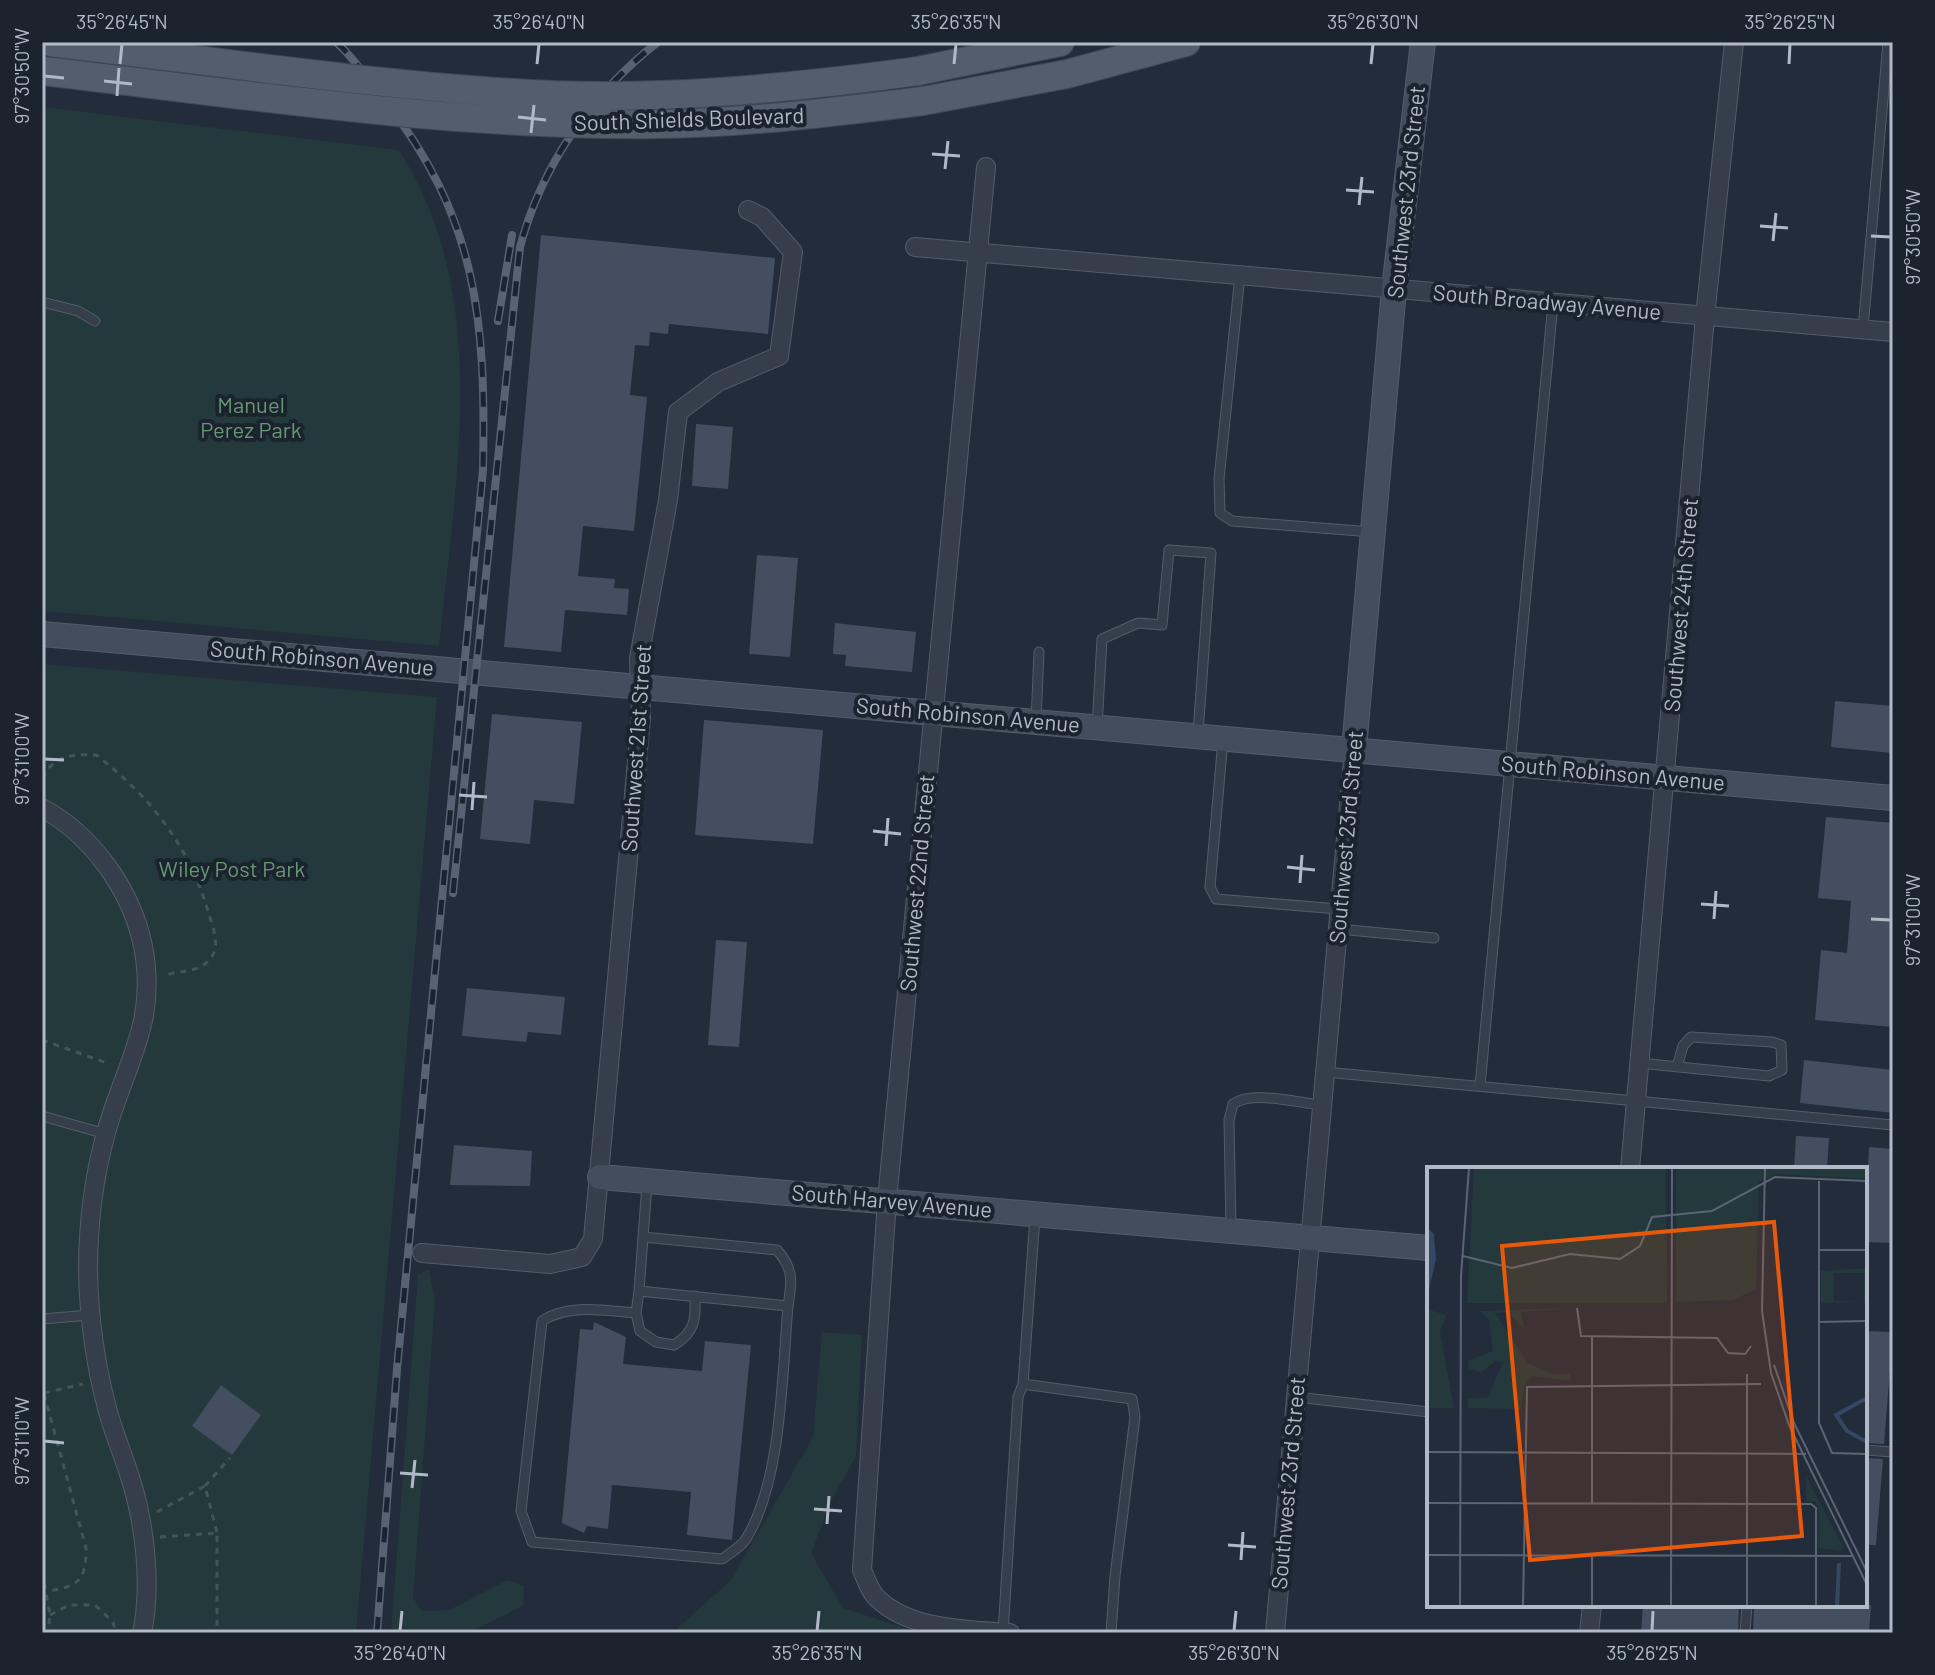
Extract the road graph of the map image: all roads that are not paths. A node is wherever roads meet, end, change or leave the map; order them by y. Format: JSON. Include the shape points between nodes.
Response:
{"nodes":[{"id":1,"x":50,"y":42,"type":"edge"},
{"id":2,"x":1060,"y":42,"type":"edge"},
{"id":3,"x":1186,"y":42,"type":"edge"},
{"id":4,"x":1423,"y":42,"type":"edge"},
{"id":5,"x":1734,"y":42,"type":"edge"},
{"id":6,"x":1888,"y":42,"type":"edge"},
{"id":7,"x":42,"y":71,"type":"edge"},
{"id":8,"x":986,"y":167,"type":"dead end"},
{"id":9,"x":748,"y":210,"type":"dead end"},
{"id":10,"x":915,"y":247,"type":"dead end"},
{"id":11,"x":976,"y":250,"type":"junction"},
{"id":12,"x":1240,"y":275,"type":"junction"},
{"id":13,"x":1394,"y":289,"type":"junction"},
{"id":14,"x":42,"y":302,"type":"edge"},
{"id":15,"x":1553,"y":303,"type":"junction"},
{"id":16,"x":1705,"y":317,"type":"junction"},
{"id":17,"x":95,"y":321,"type":"dead end"},
{"id":18,"x":1863,"y":329,"type":"junction"},
{"id":19,"x":1893,"y":332,"type":"edge"},
{"id":20,"x":1372,"y":532,"type":"junction"},
{"id":21,"x":42,"y":634,"type":"edge"},
{"id":22,"x":1039,"y":652,"type":"dead end"},
{"id":23,"x":640,"y":686,"type":"junction"},
{"id":24,"x":934,"y":712,"type":"junction"},
{"id":25,"x":1036,"y":721,"type":"junction"},
{"id":26,"x":1097,"y":727,"type":"junction"},
{"id":27,"x":1198,"y":735,"type":"junction"},
{"id":28,"x":1223,"y":738,"type":"junction"},
{"id":29,"x":1354,"y":749,"type":"junction"},
{"id":30,"x":1507,"y":763,"type":"junction"},
{"id":31,"x":1665,"y":777,"type":"junction"},
{"id":32,"x":1893,"y":798,"type":"edge"},
{"id":33,"x":42,"y":808,"type":"edge"},
{"id":34,"x":1339,"y":909,"type":"junction"},
{"id":35,"x":1338,"y":929,"type":"junction"},
{"id":36,"x":1434,"y":938,"type":"dead end"},
{"id":37,"x":1639,"y":1063,"type":"junction"},
{"id":38,"x":1677,"y":1067,"type":"junction"},
{"id":39,"x":1325,"y":1072,"type":"junction"},
{"id":40,"x":1480,"y":1086,"type":"junction"},
{"id":41,"x":1636,"y":1099,"type":"junction"},
{"id":42,"x":1322,"y":1105,"type":"junction"},
{"id":43,"x":42,"y":1116,"type":"edge"},
{"id":44,"x":1893,"y":1125,"type":"edge"},
{"id":45,"x":106,"y":1134,"type":"junction"},
{"id":46,"x":1630,"y":1167,"type":"edge"},
{"id":47,"x":600,"y":1177,"type":"junction"},
{"id":48,"x":648,"y":1181,"type":"junction"},
{"id":49,"x":887,"y":1200,"type":"junction"},
{"id":50,"x":1035,"y":1213,"type":"junction"},
{"id":51,"x":1231,"y":1231,"type":"junction"},
{"id":52,"x":643,"y":1237,"type":"junction"},
{"id":53,"x":1310,"y":1237,"type":"junction"},
{"id":54,"x":1427,"y":1248,"type":"edge"},
{"id":55,"x":422,"y":1253,"type":"dead end"},
{"id":56,"x":639,"y":1291,"type":"junction"},
{"id":57,"x":695,"y":1296,"type":"junction"},
{"id":58,"x":788,"y":1306,"type":"junction"},
{"id":59,"x":636,"y":1313,"type":"junction"},
{"id":60,"x":90,"y":1315,"type":"junction"},
{"id":61,"x":42,"y":1319,"type":"edge"},
{"id":62,"x":1023,"y":1384,"type":"junction"},
{"id":63,"x":1296,"y":1397,"type":"junction"},
{"id":64,"x":1427,"y":1412,"type":"edge"},
{"id":65,"x":1867,"y":1450,"type":"edge"},
{"id":66,"x":1893,"y":1452,"type":"edge"},
{"id":67,"x":1592,"y":1607,"type":"edge"},
{"id":68,"x":1747,"y":1607,"type":"edge"},
{"id":69,"x":1003,"y":1632,"type":"edge"},
{"id":70,"x":142,"y":1633,"type":"edge"},
{"id":71,"x":1010,"y":1633,"type":"edge"},
{"id":72,"x":1111,"y":1633,"type":"edge"},
{"id":73,"x":1275,"y":1633,"type":"edge"},
{"id":74,"x":1589,"y":1633,"type":"edge"},
{"id":75,"x":1745,"y":1633,"type":"edge"}],
"edges":[{"from":1,"to":2,"type":"main road","name":"South Shields Boulevard","bridge":true,"via":[[515,93],[660,95],[796,88],[918,71]]},
{"from":3,"to":7,"type":"main road","name":"South Shields Boulevard","bridge":true,"via":[[1067,74],[923,101],[659,124],[537,123]]},
{"from":4,"to":13,"type":"main road","name":"Southwest 23rd Street"},
{"from":5,"to":16,"type":"street","name":"Southwest 24th Street"},
{"from":6,"to":18,"type":"lane"},
{"from":8,"to":11,"type":"street","name":"Southwest 22nd Street"},
{"from":9,"to":23,"type":"street","name":"Southwest 21st Street","via":[[762,217],[793,252],[779,356],[718,382],[678,412],[639,658]]},
{"from":10,"to":11,"type":"street","name":"South Broadway Avenue"},
{"from":11,"to":12,"type":"street","name":"South Broadway Avenue"},
{"from":11,"to":24,"type":"street","name":"Southwest 22nd Street"},
{"from":12,"to":13,"type":"street","name":"South Broadway Avenue"},
{"from":12,"to":20,"type":"lane","via":[[1220,513],[1232,521]]},
{"from":13,"to":15,"type":"street","name":"South Broadway Avenue"},
{"from":13,"to":20,"type":"main road","name":"Southwest 23rd Street"},
{"from":14,"to":17,"type":"lane"},
{"from":15,"to":16,"type":"street","name":"South Broadway Avenue"},
{"from":15,"to":30,"type":"lane"},
{"from":16,"to":18,"type":"street","name":"South Broadway Avenue"},
{"from":16,"to":31,"type":"street","name":"Southwest 24th Street"},
{"from":18,"to":19,"type":"street","name":"South Broadway Avenue"},
{"from":20,"to":29,"type":"main road","name":"Southwest 23rd Street"},
{"from":21,"to":23,"type":"main road","name":"South Robinson Avenue"},
{"from":22,"to":25,"type":"lane"},
{"from":23,"to":24,"type":"main road","name":"South Robinson Avenue"},
{"from":23,"to":47,"type":"street","name":"Southwest 21st Street"},
{"from":24,"to":25,"type":"main road","name":"South Robinson Avenue"},
{"from":24,"to":49,"type":"street","name":"Southwest 22nd Street"},
{"from":25,"to":26,"type":"main road","name":"South Robinson Avenue"},
{"from":26,"to":27,"type":"main road","name":"South Robinson Avenue"},
{"from":26,"to":27,"type":"lane","via":[[1102,639],[1138,623],[1162,625],[1169,550],[1211,553]]},
{"from":27,"to":28,"type":"main road","name":"South Robinson Avenue"},
{"from":28,"to":29,"type":"main road","name":"South Robinson Avenue"},
{"from":28,"to":34,"type":"lane","via":[[1210,887],[1216,899]]},
{"from":29,"to":30,"type":"main road","name":"South Robinson Avenue"},
{"from":29,"to":34,"type":"street","name":"Southwest 23rd Street"},
{"from":30,"to":31,"type":"main road","name":"South Robinson Avenue"},
{"from":30,"to":40,"type":"lane"},
{"from":31,"to":32,"type":"main road","name":"South Robinson Avenue"},
{"from":31,"to":37,"type":"street","name":"Southwest 24th Street"},
{"from":33,"to":45,"type":"street","via":[[101,857],[125,896],[142,942],[145,1019]]},
{"from":34,"to":35,"type":"street","name":"Southwest 23rd Street"},
{"from":35,"to":36,"type":"lane"},
{"from":35,"to":39,"type":"street","name":"Southwest 23rd Street"},
{"from":37,"to":38,"type":"lane"},
{"from":37,"to":41,"type":"street","name":"Southwest 24th Street"},
{"from":38,"to":38,"type":"lane","via":[[1769,1076],[1782,1070],[1784,1051],[1772,1042],[1691,1037]]},
{"from":39,"to":40,"type":"lane"},
{"from":39,"to":42,"type":"street","name":"Southwest 23rd Street"},
{"from":40,"to":41,"type":"lane"},
{"from":41,"to":44,"type":"lane"},
{"from":41,"to":46,"type":"street","name":"Southwest 24th Street"},
{"from":42,"to":51,"type":"lane","via":[[1254,1099],[1233,1104]]},
{"from":42,"to":53,"type":"street","name":"Southwest 23rd Street"},
{"from":43,"to":45,"type":"lane"},
{"from":45,"to":60,"type":"street","via":[[92,1213]]},
{"from":47,"to":48,"type":"main road","name":"South Harvey Avenue"},
{"from":47,"to":55,"type":"street","via":[[593,1239],[576,1261],[550,1264]]},
{"from":48,"to":49,"type":"main road","name":"South Harvey Avenue"},
{"from":48,"to":52,"type":"lane"},
{"from":49,"to":50,"type":"main road","name":"South Harvey Avenue"},
{"from":49,"to":69,"type":"street","name":"Southwest 22nd Street","via":[[862,1570],[875,1597],[897,1613],[954,1629]]},
{"from":50,"to":51,"type":"main road","name":"South Harvey Avenue"},
{"from":50,"to":62,"type":"lane"},
{"from":51,"to":53,"type":"main road","name":"South Harvey Avenue"},
{"from":52,"to":56,"type":"lane"},
{"from":52,"to":58,"type":"lane","via":[[777,1250],[792,1278]]},
{"from":53,"to":54,"type":"main road","name":"South Harvey Avenue"},
{"from":53,"to":63,"type":"street","name":"Southwest 23rd Street"},
{"from":56,"to":57,"type":"lane"},
{"from":56,"to":59,"type":"lane"},
{"from":57,"to":58,"type":"lane"},
{"from":57,"to":59,"type":"lane","via":[[696,1323],[674,1345],[656,1342],[640,1331]]},
{"from":58,"to":59,"type":"lane","via":[[771,1476],[745,1542],[722,1559],[532,1542],[521,1511],[542,1321],[554,1313],[583,1310]]},
{"from":60,"to":61,"type":"lane"},
{"from":60,"to":70,"type":"street","via":[[107,1411],[143,1526]]},
{"from":62,"to":69,"type":"lane"},
{"from":62,"to":72,"type":"lane","via":[[1132,1399],[1135,1417]]},
{"from":63,"to":64,"type":"lane"},
{"from":63,"to":73,"type":"street","name":"Southwest 23rd Street"},
{"from":65,"to":66,"type":"lane"},
{"from":67,"to":74,"type":"street"},
{"from":68,"to":75,"type":"lane"},
{"from":69,"to":71,"type":"street"}]}
